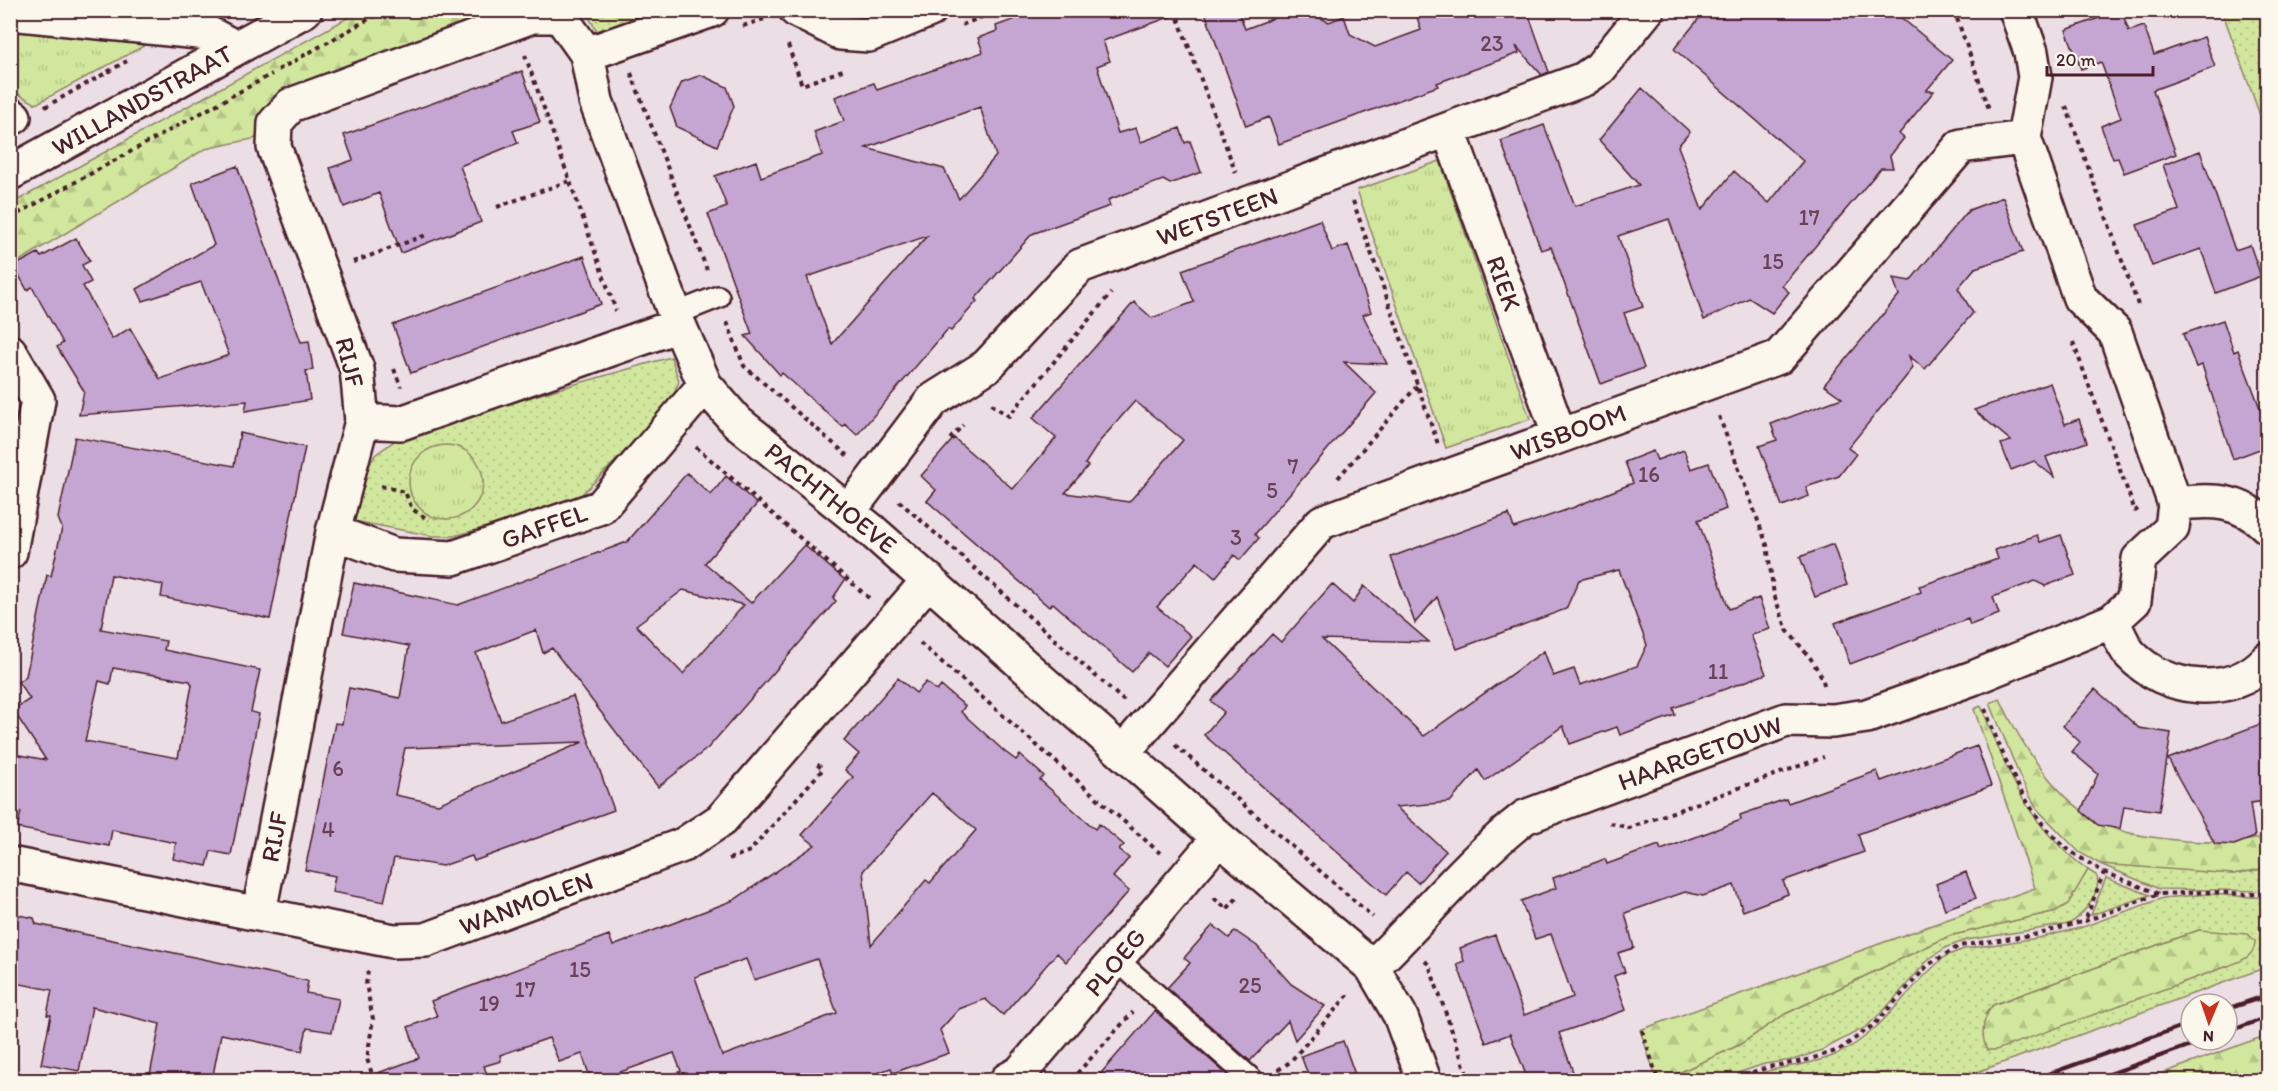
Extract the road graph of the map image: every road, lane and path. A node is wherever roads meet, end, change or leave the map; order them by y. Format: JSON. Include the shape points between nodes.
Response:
{"nodes":[{"id":1,"x":304,"y":10,"type":"edge"},
{"id":2,"x":385,"y":10,"type":"edge"},
{"id":3,"x":711,"y":10,"type":"edge"},
{"id":4,"x":796,"y":10,"type":"edge"},
{"id":5,"x":930,"y":10,"type":"edge"},
{"id":6,"x":1174,"y":10,"type":"edge"},
{"id":7,"x":1647,"y":10,"type":"edge"},
{"id":8,"x":1953,"y":10,"type":"edge"},
{"id":9,"x":2016,"y":10,"type":"edge"},
{"id":10,"x":10,"y":13,"type":"edge"},
{"id":11,"x":560,"y":16,"type":"joint"},
{"id":12,"x":513,"y":23,"type":"junction"},
{"id":13,"x":620,"y":42,"type":"junction"},
{"id":14,"x":236,"y":48,"type":"junction"},
{"id":15,"x":587,"y":54,"type":"junction"},
{"id":16,"x":132,"y":59,"type":"dead end"},
{"id":17,"x":2035,"y":77,"type":"junction"},
{"id":18,"x":21,"y":114,"type":"edge"},
{"id":19,"x":1449,"y":131,"type":"junction"},
{"id":20,"x":2012,"y":139,"type":"junction"},
{"id":21,"x":1342,"y":170,"type":"junction"},
{"id":22,"x":10,"y":173,"type":"edge"},
{"id":23,"x":569,"y":181,"type":"junction"},
{"id":24,"x":1248,"y":205,"type":"junction"},
{"id":25,"x":497,"y":207,"type":"dead end"},
{"id":26,"x":10,"y":218,"type":"edge"},
{"id":27,"x":429,"y":234,"type":"dead end"},
{"id":28,"x":1140,"y":244,"type":"junction"},
{"id":29,"x":322,"y":273,"type":"junction"},
{"id":30,"x":718,"y":297,"type":"junction"},
{"id":31,"x":2139,"y":306,"type":"dead end"},
{"id":32,"x":677,"y":320,"type":"junction"},
{"id":33,"x":627,"y":344,"type":"junction"},
{"id":34,"x":10,"y":352,"type":"edge"},
{"id":35,"x":962,"y":381,"type":"junction"},
{"id":36,"x":1707,"y":382,"type":"junction"},
{"id":37,"x":705,"y":385,"type":"junction"},
{"id":38,"x":1418,"y":385,"type":"junction"},
{"id":39,"x":362,"y":421,"type":"junction"},
{"id":40,"x":670,"y":423,"type":"junction"},
{"id":41,"x":1559,"y":434,"type":"junction"},
{"id":42,"x":1449,"y":476,"type":"junction"},
{"id":43,"x":348,"y":478,"type":"junction"},
{"id":44,"x":873,"y":478,"type":"junction"},
{"id":45,"x":1335,"y":481,"type":"dead end"},
{"id":46,"x":2175,"y":504,"type":"junction"},
{"id":47,"x":849,"y":511,"type":"junction"},
{"id":48,"x":436,"y":523,"type":"dead end"},
{"id":49,"x":2268,"y":527,"type":"edge"},
{"id":50,"x":333,"y":532,"type":"junction"},
{"id":51,"x":10,"y":552,"type":"edge"},
{"id":52,"x":929,"y":580,"type":"junction"},
{"id":53,"x":894,"y":621,"type":"junction"},
{"id":54,"x":2112,"y":621,"type":"junction"},
{"id":55,"x":2268,"y":659,"type":"edge"},
{"id":56,"x":1973,"y":678,"type":"junction"},
{"id":57,"x":1867,"y":716,"type":"junction"},
{"id":58,"x":1833,"y":721,"type":"junction"},
{"id":59,"x":1149,"y":723,"type":"junction"},
{"id":60,"x":1124,"y":752,"type":"junction"},
{"id":61,"x":1608,"y":823,"type":"dead end"},
{"id":62,"x":1219,"y":838,"type":"junction"},
{"id":63,"x":10,"y":864,"type":"edge"},
{"id":64,"x":2104,"y":872,"type":"junction"},
{"id":65,"x":1260,"y":873,"type":"junction"},
{"id":66,"x":1187,"y":876,"type":"junction"},
{"id":67,"x":2159,"y":894,"type":"junction"},
{"id":68,"x":2268,"y":895,"type":"edge"},
{"id":69,"x":259,"y":912,"type":"junction"},
{"id":70,"x":2085,"y":921,"type":"junction"},
{"id":71,"x":376,"y":938,"type":"junction"},
{"id":72,"x":1400,"y":940,"type":"junction"},
{"id":73,"x":1117,"y":960,"type":"junction"},
{"id":74,"x":1372,"y":967,"type":"junction"},
{"id":75,"x":1152,"y":990,"type":"junction"},
{"id":76,"x":1642,"y":1030,"type":"dead end"},
{"id":77,"x":1275,"y":1071,"type":"dead end"},
{"id":78,"x":374,"y":1080,"type":"edge"},
{"id":79,"x":1007,"y":1080,"type":"edge"},
{"id":80,"x":1071,"y":1080,"type":"edge"},
{"id":81,"x":1252,"y":1080,"type":"edge"},
{"id":82,"x":1424,"y":1080,"type":"edge"},
{"id":83,"x":1468,"y":1080,"type":"edge"},
{"id":84,"x":1658,"y":1080,"type":"edge"},
{"id":85,"x":1736,"y":1080,"type":"edge"}],
"edges":[{"from":1,"to":14,"type":"street","name":"WILLANDSTRAAT"},
{"from":2,"to":26,"type":"path"},
{"from":3,"to":13,"type":"street"},
{"from":4,"to":5,"type":"street","via":[[841,33],[869,35]]},
{"from":6,"to":24,"type":"path"},
{"from":7,"to":19,"type":"street","name":"WETSTEEN","via":[[1600,68],[1584,79]]},
{"from":8,"to":20,"type":"path"},
{"from":9,"to":17,"type":"street"},
{"from":10,"to":14,"type":"street","via":[[208,33]]},
{"from":11,"to":12,"type":"street","name":"RIJF","via":[[531,16]]},
{"from":11,"to":15,"type":"street","name":"PACHTHOEVE"},
{"from":12,"to":23,"type":"path"},
{"from":12,"to":29,"type":"street","name":"RIJF","via":[[291,105],[275,123],[274,147]]},
{"from":13,"to":15,"type":"street"},
{"from":13,"to":30,"type":"path"},
{"from":14,"to":22,"type":"street","name":"WILLANDSTRAAT"},
{"from":15,"to":32,"type":"street","name":"PACHTHOEVE","via":[[596,101]]},
{"from":16,"to":18,"type":"path"},
{"from":17,"to":20,"type":"street"},
{"from":17,"to":31,"type":"path","via":[[2057,82]]},
{"from":19,"to":21,"type":"street","name":"WETSTEEN"},
{"from":19,"to":41,"type":"street","name":"RIEK"},
{"from":20,"to":36,"type":"street","name":"WISBOOM","via":[[1961,146],[1779,357]]},
{"from":20,"to":46,"type":"street","via":[[2080,298],[2115,332]]},
{"from":21,"to":24,"type":"street","name":"WETSTEEN"},
{"from":21,"to":38,"type":"path"},
{"from":23,"to":25,"type":"path"},
{"from":23,"to":33,"type":"path"},
{"from":24,"to":28,"type":"street","name":"WETSTEEN"},
{"from":27,"to":29,"type":"path"},
{"from":28,"to":35,"type":"street","name":"WETSTEEN","via":[[1080,266],[987,366]]},
{"from":28,"to":35,"type":"path","via":[[1139,259],[1008,416]]},
{"from":29,"to":39,"type":"street","name":"RIJF","via":[[357,369]]},
{"from":30,"to":32,"type":"lane"},
{"from":30,"to":44,"type":"path","via":[[744,366]]},
{"from":32,"to":33,"type":"street"},
{"from":32,"to":37,"type":"street","name":"PACHTHOEVE"},
{"from":33,"to":39,"type":"street","via":[[400,423]]},
{"from":34,"to":51,"type":"street","via":[[38,400]]},
{"from":35,"to":44,"type":"street","name":"WETSTEEN","via":[[933,400]]},
{"from":36,"to":41,"type":"street","name":"WISBOOM"},
{"from":36,"to":58,"type":"path","via":[[1767,545],[1774,595],[1787,630],[1822,677]]},
{"from":37,"to":40,"type":"street","name":"GAFFEL"},
{"from":37,"to":47,"type":"street","name":"PACHTHOEVE","via":[[737,422]]},
{"from":38,"to":42,"type":"path"},
{"from":38,"to":45,"type":"path"},
{"from":39,"to":43,"type":"street","name":"RIJF"},
{"from":40,"to":50,"type":"street","name":"GAFFEL","via":[[601,507],[475,551],[453,558],[394,555]]},
{"from":40,"to":53,"type":"path","name":"PACHTHOEVE"},
{"from":41,"to":42,"type":"street","name":"WISBOOM"},
{"from":42,"to":59,"type":"street","name":"WISBOOM","via":[[1322,522]]},
{"from":43,"to":48,"type":"path","via":[[405,492],[412,509]]},
{"from":43,"to":50,"type":"street","name":"RIJF"},
{"from":44,"to":47,"type":"street","name":"WETSTEEN"},
{"from":44,"to":59,"type":"path"},
{"from":46,"to":49,"type":"street","via":[[2203,499],[2232,505]]},
{"from":46,"to":54,"type":"street","name":"HAARGETOUW","via":[[2172,528],[2139,559],[2134,602]]},
{"from":47,"to":52,"type":"street","name":"PACHTHOEVE"},
{"from":50,"to":69,"type":"street","name":"RIJF"},
{"from":52,"to":53,"type":"street","name":"WANMOLEN"},
{"from":52,"to":60,"type":"street","name":"PACHTHOEVE"},
{"from":53,"to":66,"type":"path","name":"PACHTHOEVE"},
{"from":53,"to":71,"type":"street","name":"WANMOLEN","via":[[721,820],[683,845],[426,940]]},
{"from":54,"to":55,"type":"street","via":[[2129,653],[2158,676],[2192,687],[2228,684],[2260,668]]},
{"from":54,"to":56,"type":"street","name":"HAARGETOUW"},
{"from":56,"to":57,"type":"street","name":"HAARGETOUW"},
{"from":56,"to":64,"type":"path","via":[[2022,792],[2040,821],[2068,849]]},
{"from":57,"to":58,"type":"street","name":"HAARGETOUW"},
{"from":57,"to":61,"type":"path","via":[[1836,753],[1629,828]]},
{"from":58,"to":72,"type":"street","name":"HAARGETOUW","via":[[1786,720],[1526,817],[1493,842]]},
{"from":59,"to":60,"type":"street","name":"WISBOOM"},
{"from":59,"to":72,"type":"path"},
{"from":60,"to":62,"type":"street","name":"PACHTHOEVE"},
{"from":62,"to":65,"type":"street","name":"PACHTHOEVE"},
{"from":62,"to":66,"type":"street","name":"PLOEG"},
{"from":63,"to":69,"type":"street","name":"WANMOLEN"},
{"from":64,"to":67,"type":"path"},
{"from":64,"to":70,"type":"path"},
{"from":65,"to":66,"type":"path","name":"PACHTHOEVE","via":[[1227,909]]},
{"from":65,"to":74,"type":"street","name":"PACHTHOEVE"},
{"from":66,"to":73,"type":"street","name":"PLOEG"},
{"from":67,"to":68,"type":"path"},
{"from":67,"to":70,"type":"path"},
{"from":69,"to":71,"type":"street","name":"WANMOLEN"},
{"from":70,"to":85,"type":"path","via":[[2039,934],[1959,946],[1928,965],[1875,1024],[1839,1050],[1768,1067]]},
{"from":71,"to":78,"type":"path","via":[[366,984],[373,1018],[367,1059]]},
{"from":72,"to":74,"type":"street","name":"HAARGETOUW"},
{"from":72,"to":83,"type":"path","via":[[1429,964]]},
{"from":73,"to":75,"type":"lane"},
{"from":73,"to":79,"type":"street","name":"PLOEG","via":[[1020,1073]]},
{"from":74,"to":77,"type":"path","via":[[1290,1062]]},
{"from":74,"to":82,"type":"street","name":"PACHTHOEVE","via":[[1400,1016]]},
{"from":75,"to":80,"type":"path"},
{"from":75,"to":81,"type":"lane"},
{"from":76,"to":84,"type":"path"}]}
